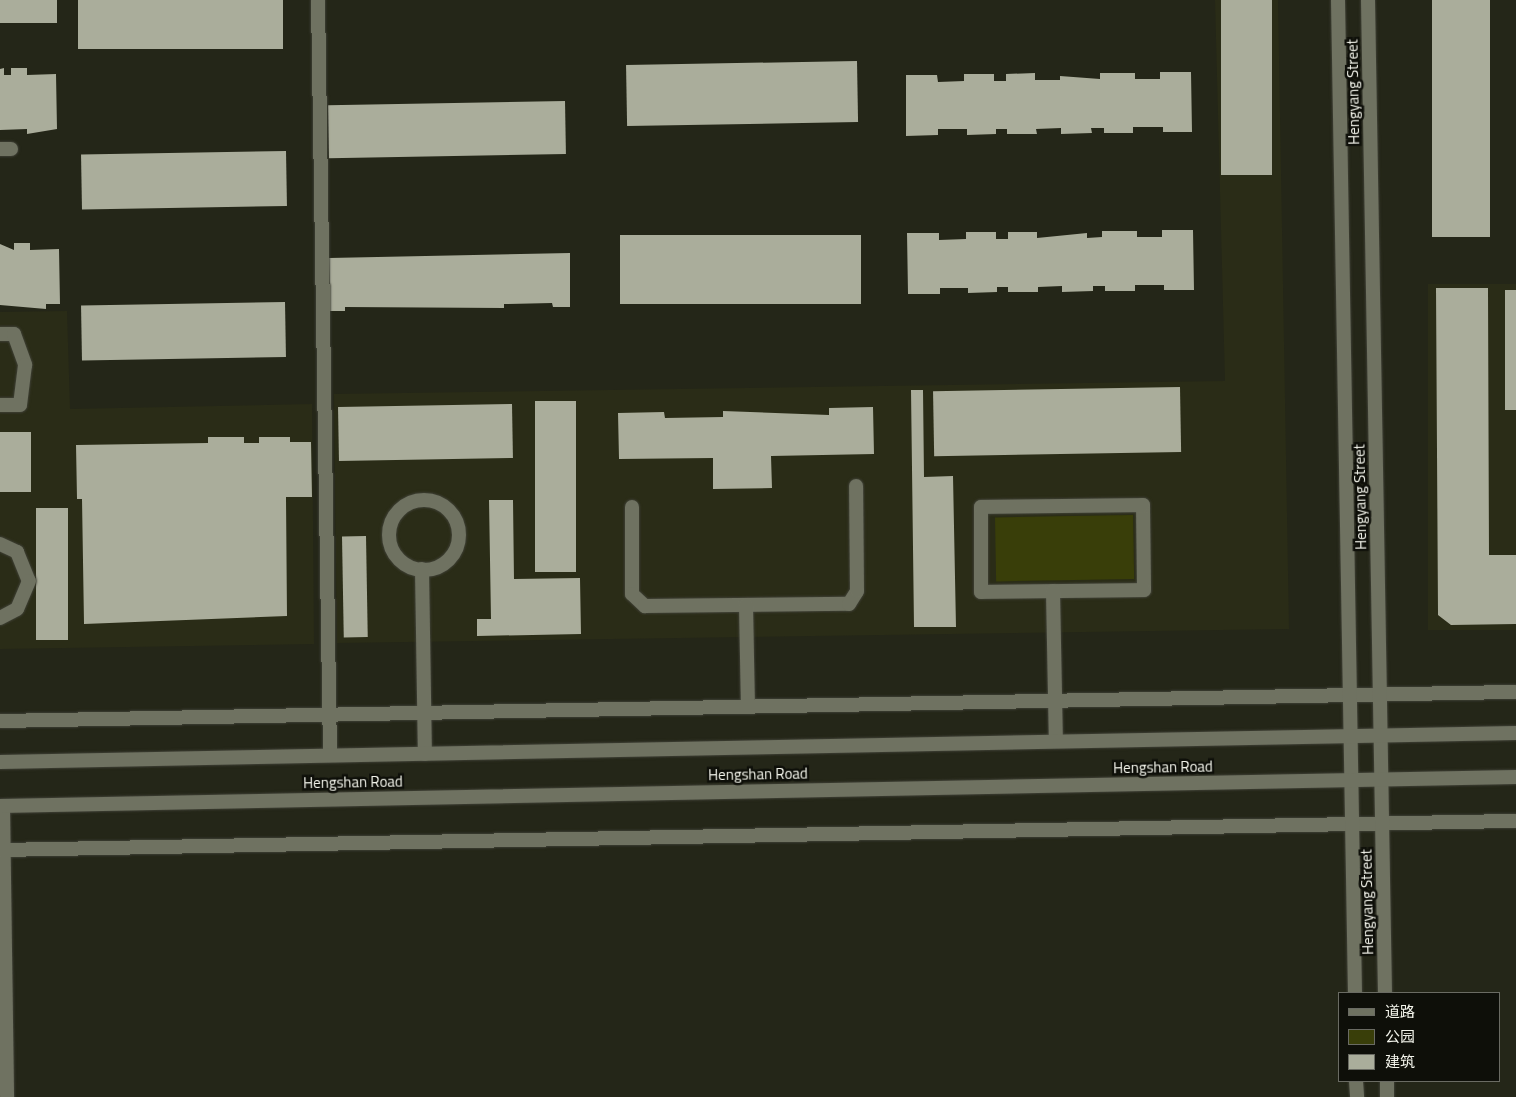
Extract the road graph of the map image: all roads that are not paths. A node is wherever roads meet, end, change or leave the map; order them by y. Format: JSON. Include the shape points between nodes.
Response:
{"nodes":[{"id":1,"x":318,"y":0,"type":"edge"},
{"id":2,"x":1338,"y":0,"type":"edge"},
{"id":3,"x":1368,"y":0,"type":"edge"},
{"id":4,"x":0,"y":334,"type":"edge"},
{"id":5,"x":0,"y":405,"type":"edge"},
{"id":6,"x":856,"y":486,"type":"dead end"},
{"id":7,"x":632,"y":507,"type":"dead end"},
{"id":8,"x":0,"y":544,"type":"edge"},
{"id":9,"x":422,"y":569,"type":"junction"},
{"id":10,"x":1053,"y":591,"type":"junction"},
{"id":11,"x":746,"y":605,"type":"junction"},
{"id":12,"x":0,"y":618,"type":"edge"},
{"id":13,"x":1516,"y":692,"type":"edge"},
{"id":14,"x":1380,"y":694,"type":"junction"},
{"id":15,"x":1350,"y":695,"type":"junction"},
{"id":16,"x":1056,"y":700,"type":"junction"},
{"id":17,"x":748,"y":706,"type":"junction"},
{"id":18,"x":424,"y":713,"type":"junction"},
{"id":19,"x":329,"y":714,"type":"junction"},
{"id":20,"x":0,"y":721,"type":"edge"},
{"id":21,"x":1516,"y":733,"type":"edge"},
{"id":22,"x":1381,"y":735,"type":"junction"},
{"id":23,"x":1350,"y":736,"type":"junction"},
{"id":24,"x":1056,"y":741,"type":"junction"},
{"id":25,"x":425,"y":754,"type":"junction"},
{"id":26,"x":330,"y":755,"type":"junction"},
{"id":27,"x":0,"y":762,"type":"edge"},
{"id":28,"x":1516,"y":776,"type":"edge"},
{"id":29,"x":1382,"y":779,"type":"junction"},
{"id":30,"x":1351,"y":780,"type":"junction"},
{"id":31,"x":1,"y":806,"type":"edge"},
{"id":32,"x":1516,"y":821,"type":"edge"},
{"id":33,"x":1382,"y":823,"type":"junction"},
{"id":34,"x":1352,"y":824,"type":"junction"},
{"id":35,"x":2,"y":850,"type":"edge"},
{"id":36,"x":1355,"y":992,"type":"edge"},
{"id":37,"x":1385,"y":992,"type":"edge"},
{"id":38,"x":1356,"y":1082,"type":"edge"},
{"id":39,"x":1387,"y":1082,"type":"edge"},
{"id":40,"x":7,"y":1097,"type":"edge"},
{"id":41,"x":1357,"y":1097,"type":"edge"},
{"id":42,"x":1387,"y":1097,"type":"edge"}],
"edges":[{"from":1,"to":19,"type":"street"},
{"from":2,"to":15,"type":"street","name":"Hengyang Street"},
{"from":3,"to":14,"type":"street","name":"Hengyang Street"},
{"from":4,"to":5,"type":"street","via":[[14,334],[25,365],[20,405]]},
{"from":6,"to":11,"type":"street","via":[[853,600]]},
{"from":7,"to":11,"type":"street","via":[[632,594],[637,602],[645,606]]},
{"from":8,"to":12,"type":"street","via":[[18,552],[29,580],[18,609]]},
{"from":9,"to":9,"type":"street","via":[[393,553],[386,538],[394,514],[423,501],[452,514],[461,527],[454,558],[439,567]]},
{"from":9,"to":18,"type":"street"},
{"from":10,"to":10,"type":"street","via":[[1144,590],[1143,505],[981,507],[981,592]]},
{"from":10,"to":16,"type":"street"},
{"from":11,"to":17,"type":"street"},
{"from":13,"to":14,"type":"street"},
{"from":14,"to":15,"type":"street"},
{"from":14,"to":22,"type":"street","name":"Hengyang Street"},
{"from":15,"to":16,"type":"street"},
{"from":15,"to":23,"type":"street","name":"Hengyang Street"},
{"from":16,"to":17,"type":"street"},
{"from":16,"to":24,"type":"street"},
{"from":17,"to":18,"type":"street"},
{"from":18,"to":19,"type":"street"},
{"from":18,"to":25,"type":"street"},
{"from":19,"to":20,"type":"street"},
{"from":19,"to":26,"type":"street"},
{"from":21,"to":22,"type":"street","name":"Hengshan Road"},
{"from":22,"to":23,"type":"street","name":"Hengshan Road"},
{"from":22,"to":29,"type":"street","name":"Hengyang Street"},
{"from":23,"to":24,"type":"street","name":"Hengshan Road"},
{"from":23,"to":30,"type":"street","name":"Hengyang Street"},
{"from":24,"to":25,"type":"street","name":"Hengshan Road"},
{"from":25,"to":26,"type":"street","name":"Hengshan Road"},
{"from":26,"to":27,"type":"street","name":"Hengshan Road"},
{"from":28,"to":29,"type":"street","name":"Hengshan Road"},
{"from":29,"to":30,"type":"street","name":"Hengshan Road"},
{"from":29,"to":33,"type":"street","name":"Hengyang Street"},
{"from":30,"to":31,"type":"street","name":"Hengshan Road"},
{"from":30,"to":34,"type":"street","name":"Hengyang Street"},
{"from":31,"to":35,"type":"street"},
{"from":32,"to":33,"type":"street"},
{"from":33,"to":34,"type":"street"},
{"from":33,"to":37,"type":"street","name":"Hengyang Street"},
{"from":34,"to":35,"type":"street"},
{"from":34,"to":36,"type":"street","name":"Hengyang Street"},
{"from":35,"to":40,"type":"street"},
{"from":38,"to":41,"type":"street"},
{"from":39,"to":42,"type":"street"}]}
